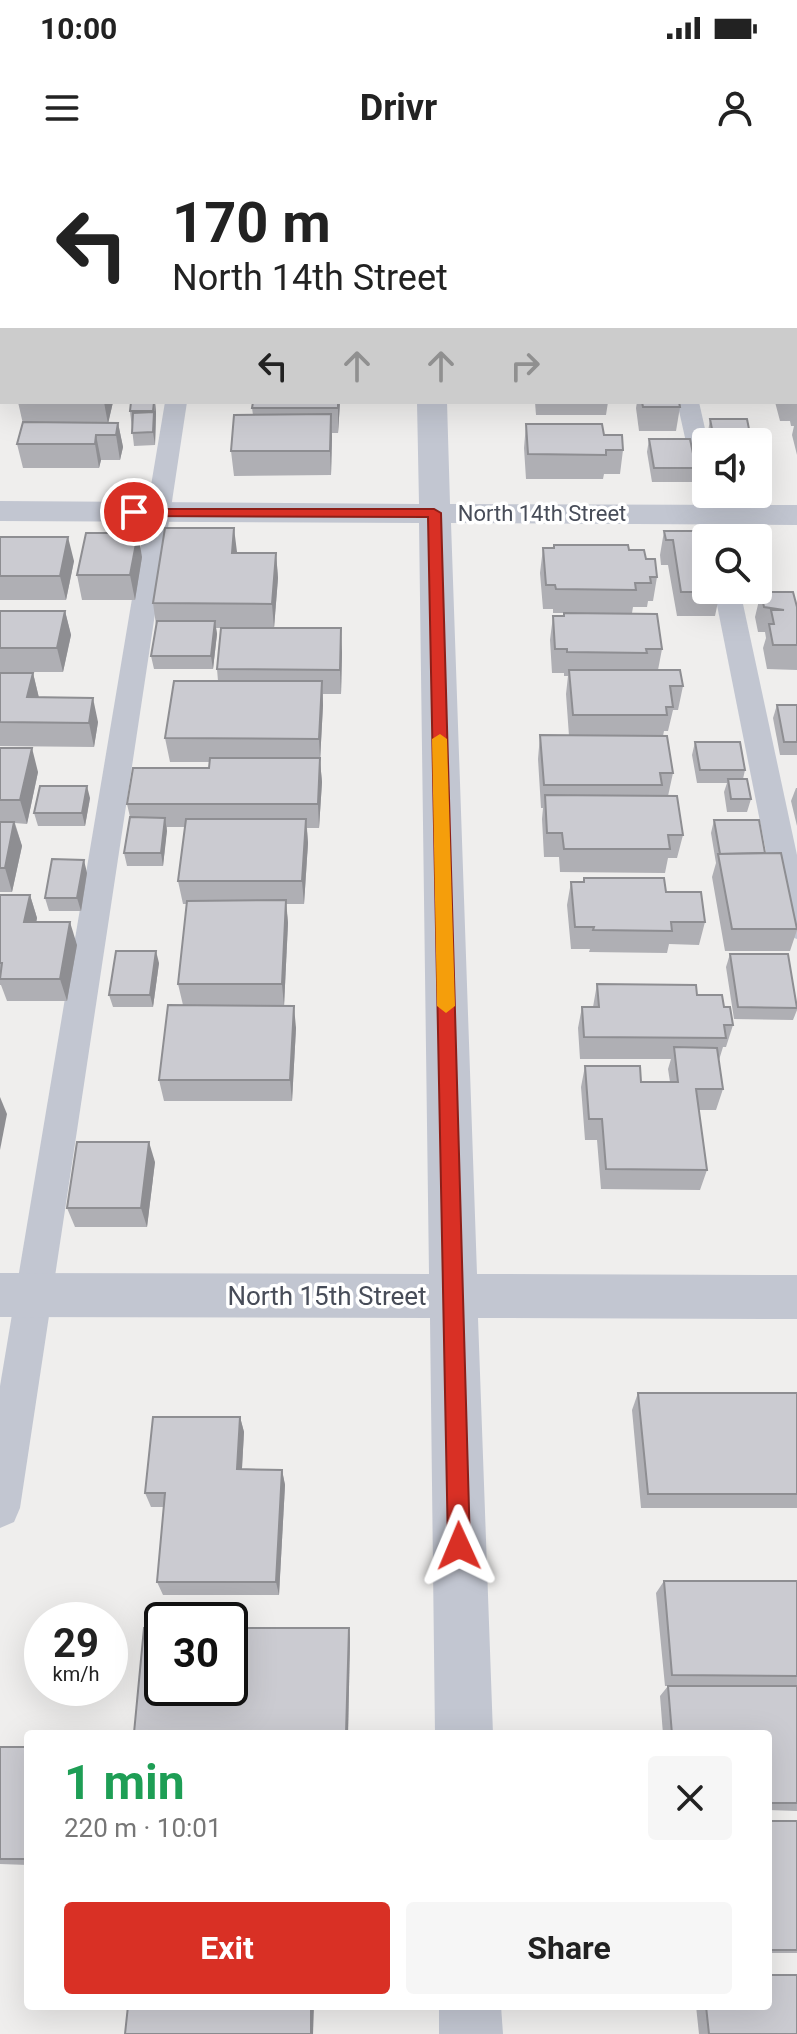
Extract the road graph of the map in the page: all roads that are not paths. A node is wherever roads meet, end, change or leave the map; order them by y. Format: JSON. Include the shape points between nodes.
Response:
{"nodes":[{"id":1,"x":176,"y":404,"type":"edge"},
{"id":2,"x":432,"y":404,"type":"edge"},
{"id":3,"x":688,"y":404,"type":"edge"},
{"id":4,"x":693,"y":428,"type":"edge"},
{"id":5,"x":710,"y":508,"type":"edge"},
{"id":6,"x":0,"y":511,"type":"edge"},
{"id":7,"x":161,"y":512,"type":"junction"},
{"id":8,"x":434,"y":513,"type":"junction"},
{"id":9,"x":797,"y":515,"type":"edge"},
{"id":10,"x":730,"y":604,"type":"edge"},
{"id":11,"x":797,"y":927,"type":"edge"},
{"id":12,"x":16,"y":1295,"type":"edge"},
{"id":13,"x":453,"y":1296,"type":"junction"},
{"id":14,"x":797,"y":1297,"type":"edge"},
{"id":15,"x":0,"y":1508,"type":"edge"},
{"id":16,"x":464,"y":1730,"type":"edge"},
{"id":17,"x":470,"y":2010,"type":"edge"},
{"id":18,"x":471,"y":2034,"type":"edge"}],
"edges":[{"from":1,"to":7,"type":"lane"},
{"from":2,"to":8,"type":"street"},
{"from":3,"to":4,"type":"lane"},
{"from":5,"to":8,"type":"street","name":"North 14th Street"},
{"from":5,"to":9,"type":"street","name":"North 14th Street"},
{"from":6,"to":7,"type":"street","name":"North 14th Street"},
{"from":7,"to":8,"type":"street","name":"North 14th Street"},
{"from":7,"to":12,"type":"lane"},
{"from":8,"to":13,"type":"street"},
{"from":10,"to":11,"type":"lane"},
{"from":12,"to":13,"type":"street","name":"North 15th Street"},
{"from":12,"to":15,"type":"lane"},
{"from":13,"to":14,"type":"street","name":"North 15th Street"},
{"from":13,"to":16,"type":"street"},
{"from":17,"to":18,"type":"street"}]}
